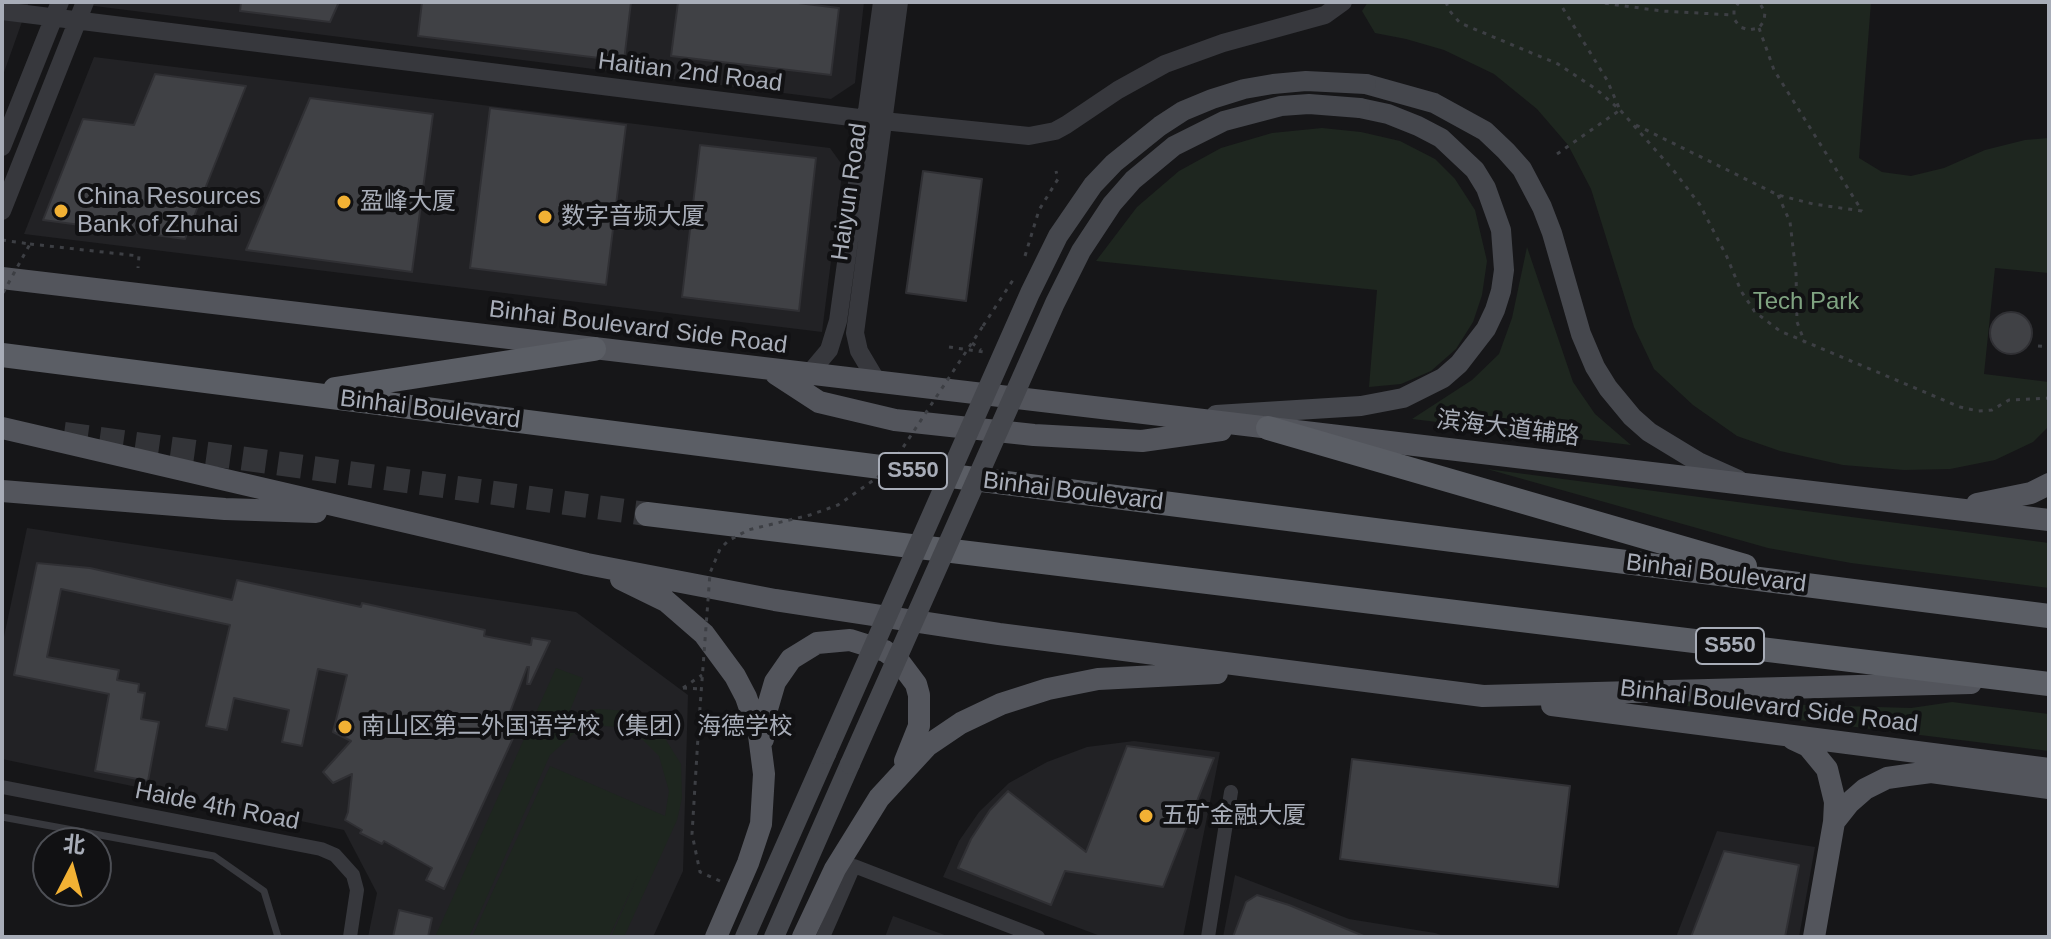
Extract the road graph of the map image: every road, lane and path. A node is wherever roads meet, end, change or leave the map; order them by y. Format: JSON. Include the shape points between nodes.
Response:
{"nodes":[{"id":1,"x":85,"y":2,"type":"edge"},
{"id":2,"x":882,"y":2,"type":"edge"},
{"id":3,"x":899,"y":2,"type":"edge"},
{"id":4,"x":1343,"y":2,"type":"edge"},
{"id":5,"x":1446,"y":2,"type":"edge"},
{"id":6,"x":1559,"y":2,"type":"edge"},
{"id":7,"x":1595,"y":2,"type":"edge"},
{"id":8,"x":1739,"y":2,"type":"edge"},
{"id":9,"x":1761,"y":3,"type":"edge"},
{"id":10,"x":56,"y":10,"type":"edge"},
{"id":11,"x":2,"y":11,"type":"edge"},
{"id":12,"x":1733,"y":15,"type":"junction"},
{"id":13,"x":77,"y":21,"type":"junction"},
{"id":14,"x":1759,"y":28,"type":"junction"},
{"id":15,"x":1620,"y":110,"type":"junction"},
{"id":16,"x":875,"y":120,"type":"junction"},
{"id":17,"x":1633,"y":124,"type":"junction"},
{"id":18,"x":2,"y":147,"type":"edge"},
{"id":19,"x":1557,"y":154,"type":"dead end"},
{"id":20,"x":1056,"y":171,"type":"dead end"},
{"id":21,"x":1778,"y":195,"type":"junction"},
{"id":22,"x":2,"y":211,"type":"edge"},
{"id":23,"x":2,"y":240,"type":"edge"},
{"id":24,"x":30,"y":244,"type":"junction"},
{"id":25,"x":1024,"y":262,"type":"dead end"},
{"id":26,"x":138,"y":268,"type":"dead end"},
{"id":27,"x":1015,"y":277,"type":"dead end"},
{"id":28,"x":2,"y":278,"type":"edge"},
{"id":29,"x":2,"y":295,"type":"edge"},
{"id":30,"x":972,"y":343,"type":"junction"},
{"id":31,"x":1806,"y":344,"type":"junction"},
{"id":32,"x":2038,"y":346,"type":"dead end"},
{"id":33,"x":949,"y":347,"type":"dead end"},
{"id":34,"x":2049,"y":347,"type":"edge"},
{"id":35,"x":594,"y":349,"type":"junction"},
{"id":36,"x":2,"y":355,"type":"edge"},
{"id":37,"x":771,"y":371,"type":"junction"},
{"id":38,"x":808,"y":375,"type":"junction"},
{"id":39,"x":878,"y":383,"type":"junction"},
{"id":40,"x":307,"y":394,"type":"junction"},
{"id":41,"x":2049,"y":398,"type":"edge"},
{"id":42,"x":1181,"y":417,"type":"junction"},
{"id":43,"x":1259,"y":427,"type":"junction"},
{"id":44,"x":2,"y":428,"type":"edge"},
{"id":45,"x":1742,"y":482,"type":"junction"},
{"id":46,"x":2049,"y":484,"type":"edge"},
{"id":47,"x":2,"y":491,"type":"edge"},
{"id":48,"x":1930,"y":506,"type":"junction"},
{"id":49,"x":362,"y":513,"type":"junction"},
{"id":50,"x":647,"y":514,"type":"tunnel mouth"},
{"id":51,"x":2049,"y":520,"type":"edge"},
{"id":52,"x":587,"y":564,"type":"junction"},
{"id":53,"x":1825,"y":588,"type":"junction"},
{"id":54,"x":2049,"y":616,"type":"edge"},
{"id":55,"x":1282,"y":670,"type":"junction"},
{"id":56,"x":702,"y":675,"type":"dead end"},
{"id":57,"x":2037,"y":682,"type":"edge"},
{"id":58,"x":702,"y":689,"type":"junction"},
{"id":59,"x":1483,"y":696,"type":"junction"},
{"id":60,"x":1780,"y":735,"type":"junction"},
{"id":61,"x":762,"y":753,"type":"junction"},
{"id":62,"x":2049,"y":769,"type":"edge"},
{"id":63,"x":894,"y":779,"type":"junction"},
{"id":64,"x":2,"y":787,"type":"edge"},
{"id":65,"x":2049,"y":788,"type":"edge"},
{"id":66,"x":1231,"y":792,"type":"dead end"},
{"id":67,"x":2,"y":817,"type":"edge"},
{"id":68,"x":1834,"y":822,"type":"junction"},
{"id":69,"x":724,"y":882,"type":"dead end"},
{"id":70,"x":278,"y":937,"type":"edge"},
{"id":71,"x":350,"y":937,"type":"edge"},
{"id":72,"x":716,"y":937,"type":"edge"},
{"id":73,"x":745,"y":937,"type":"edge"},
{"id":74,"x":774,"y":937,"type":"edge"},
{"id":75,"x":803,"y":937,"type":"edge"},
{"id":76,"x":823,"y":937,"type":"edge"},
{"id":77,"x":1038,"y":937,"type":"edge"},
{"id":78,"x":1208,"y":937,"type":"edge"},
{"id":79,"x":1814,"y":937,"type":"edge"}],
"edges":[{"from":1,"to":13,"type":"street"},
{"from":2,"to":16,"type":"street","name":"Haiyun Road"},
{"from":3,"to":16,"type":"street","name":"Haiyun Road"},
{"from":4,"to":16,"type":"street","name":"Haitian 2nd Road","via":[[1325,15],[1165,64],[1066,125],[1042,134],[1006,135]]},
{"from":5,"to":15,"type":"path","via":[[1460,23],[1558,64]]},
{"from":6,"to":15,"type":"path"},
{"from":7,"to":12,"type":"path"},
{"from":8,"to":12,"type":"path"},
{"from":9,"to":14,"type":"path","via":[[1765,16]]},
{"from":10,"to":11,"type":"street","name":"Haitian 2nd Road"},
{"from":10,"to":13,"type":"street","name":"Haitian 2nd Road"},
{"from":10,"to":18,"type":"street"},
{"from":12,"to":14,"type":"path","via":[[1740,27]]},
{"from":13,"to":16,"type":"street","name":"Haitian 2nd Road"},
{"from":13,"to":22,"type":"street"},
{"from":14,"to":21,"type":"path","via":[[1774,70],[1862,211]]},
{"from":15,"to":17,"type":"path"},
{"from":15,"to":19,"type":"path"},
{"from":16,"to":38,"type":"street","name":"Haiyun Road","via":[[838,321],[829,350]]},
{"from":16,"to":39,"type":"street","name":"Haiyun Road","via":[[855,333]]},
{"from":17,"to":21,"type":"path"},
{"from":17,"to":31,"type":"path","via":[[1700,205],[1755,312]]},
{"from":20,"to":25,"type":"path","via":[[1058,179],[1039,210]]},
{"from":21,"to":31,"type":"path","via":[[1790,222],[1797,322]]},
{"from":23,"to":24,"type":"path","bridge":true},
{"from":24,"to":26,"type":"path","via":[[139,256]]},
{"from":24,"to":29,"type":"path","bridge":true},
{"from":27,"to":30,"type":"path","bridge":true},
{"from":28,"to":35,"type":"main road","name":"Binhai Boulevard Side Road"},
{"from":30,"to":33,"type":"path","via":[[984,352]]},
{"from":30,"to":58,"type":"path","bridge":true,"via":[[895,459],[862,490],[824,511],[748,530],[720,549],[710,573]]},
{"from":31,"to":41,"type":"path","via":[[1960,407],[1992,410],[2009,400]]},
{"from":32,"to":34,"type":"path"},
{"from":35,"to":37,"type":"main road","name":"Binhai Boulevard Side Road"},
{"from":35,"to":40,"type":"highway"},
{"from":36,"to":40,"type":"highway","name":"Binhai Boulevard","number":"S550"},
{"from":37,"to":38,"type":"main road","name":"Binhai Boulevard Side Road"},
{"from":37,"to":43,"type":"main road","via":[[819,402],[910,422],[1142,441]]},
{"from":38,"to":39,"type":"main road","name":"Binhai Boulevard Side Road"},
{"from":39,"to":42,"type":"main road","name":"Binhai Boulevard Side Road"},
{"from":40,"to":53,"type":"highway","name":"Binhai Boulevard","number":"S550"},
{"from":42,"to":43,"type":"main road","name":"Binhai Boulevard Side Road"},
{"from":42,"to":74,"type":"main road","bridge":true,"via":[[1361,406],[1403,398],[1443,378],[1486,329],[1501,291],[1501,230],[1475,170],[1441,138],[1388,114],[1309,104],[1224,121],[1174,146],[1133,180],[1081,251],[1055,303]]},
{"from":43,"to":45,"type":"main road","name":"滨海大道辅路"},
{"from":43,"to":53,"type":"highway"},
{"from":44,"to":49,"type":"main road"},
{"from":45,"to":48,"type":"main road"},
{"from":45,"to":73,"type":"main road","bridge":true,"via":[[1649,432],[1608,388],[1581,334],[1542,207],[1522,169],[1485,131],[1434,103],[1366,84],[1273,84],[1212,99],[1160,126],[1114,163],[1058,236]]},
{"from":46,"to":48,"type":"main road","via":[[2008,499]]},
{"from":47,"to":49,"type":"main road","via":[[225,509]]},
{"from":48,"to":51,"type":"main road"},
{"from":49,"to":52,"type":"main road"},
{"from":50,"to":57,"type":"highway","number":"S550"},
{"from":52,"to":55,"type":"main road","via":[[896,620]]},
{"from":52,"to":61,"type":"main road","via":[[666,601],[704,634],[746,697]]},
{"from":53,"to":54,"type":"highway","name":"Binhai Boulevard","number":"S550"},
{"from":55,"to":59,"type":"main road"},
{"from":55,"to":63,"type":"main road","via":[[1143,675],[1048,689],[961,723],[927,746]]},
{"from":56,"to":58,"type":"path","via":[[683,688]]},
{"from":57,"to":59,"type":"main road"},
{"from":58,"to":69,"type":"path","bridge":true,"via":[[692,834],[700,872]]},
{"from":59,"to":60,"type":"main road","name":"Binhai Boulevard Side Road"},
{"from":60,"to":62,"type":"main road","name":"Binhai Boulevard Side Road"},
{"from":60,"to":68,"type":"main road","via":[[1808,746],[1827,769]]},
{"from":61,"to":63,"type":"main road","via":[[769,698],[781,671],[817,643],[850,640],[898,660],[919,695],[916,740]]},
{"from":61,"to":72,"type":"main road","via":[[761,824]]},
{"from":63,"to":75,"type":"main road","via":[[851,841]]},
{"from":64,"to":71,"type":"street","name":"Haide 4th Road","via":[[335,855],[353,875],[357,890]]},
{"from":65,"to":68,"type":"main road","via":[[1931,772],[1887,778],[1865,789]]},
{"from":66,"to":78,"type":"street"},
{"from":67,"to":70,"type":"lane","via":[[214,856],[264,891]]},
{"from":68,"to":79,"type":"main road"},
{"from":76,"to":77,"type":"street","via":[[854,866]]}]}
